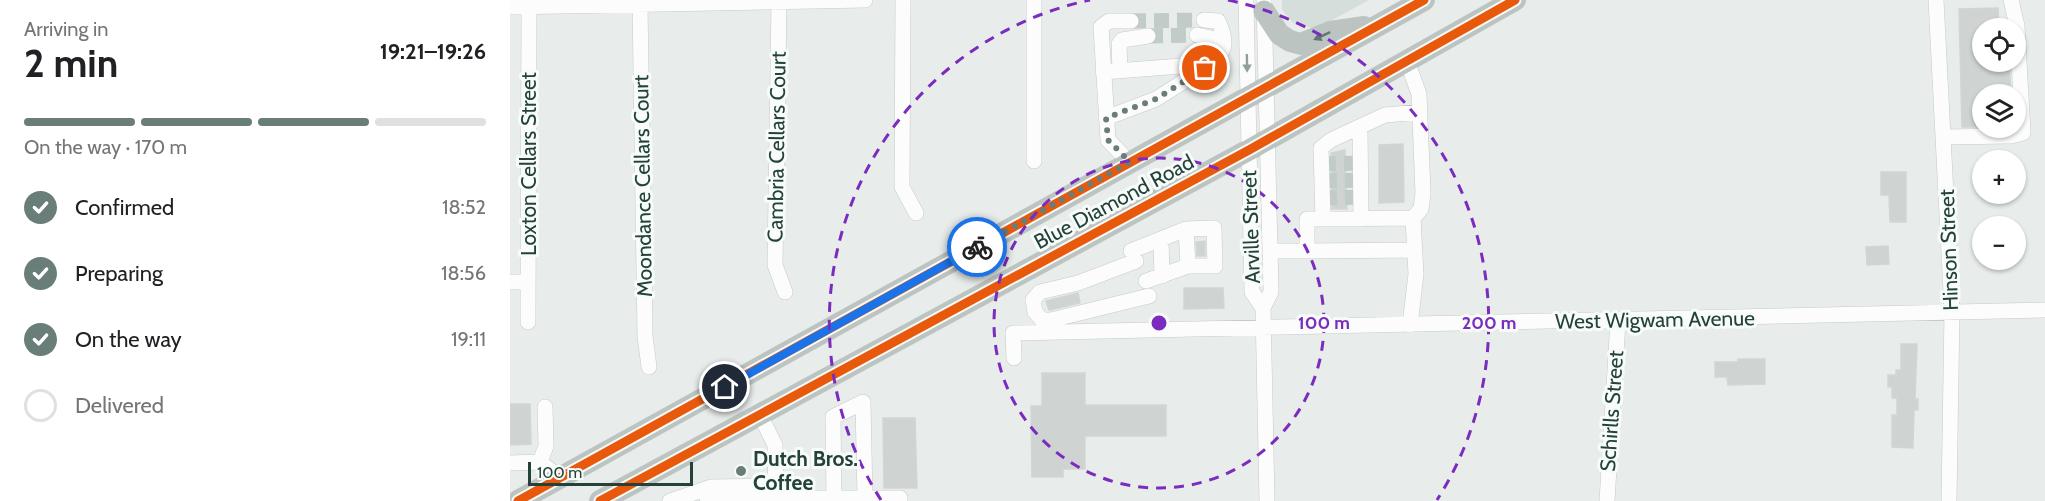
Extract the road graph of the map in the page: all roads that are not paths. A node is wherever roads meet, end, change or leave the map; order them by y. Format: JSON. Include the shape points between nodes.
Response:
{"nodes":[{"id":1,"x":846,"y":0,"type":"edge"},
{"id":2,"x":865,"y":0,"type":"edge"},
{"id":3,"x":903,"y":0,"type":"edge"},
{"id":4,"x":1034,"y":0,"type":"edge"},
{"id":5,"x":1246,"y":0,"type":"edge"},
{"id":6,"x":1424,"y":0,"type":"edge"},
{"id":7,"x":1515,"y":0,"type":"edge"},
{"id":8,"x":1936,"y":0,"type":"edge"},
{"id":9,"x":2011,"y":0,"type":"edge"},
{"id":10,"x":779,"y":2,"type":"junction"},
{"id":11,"x":640,"y":4,"type":"junction"},
{"id":12,"x":1264,"y":6,"type":"edge"},
{"id":13,"x":510,"y":7,"type":"edge"},
{"id":14,"x":529,"y":7,"type":"junction"},
{"id":15,"x":1204,"y":20,"type":"tunnel mouth"},
{"id":16,"x":1131,"y":21,"type":"tunnel mouth"},
{"id":17,"x":1379,"y":25,"type":"junction"},
{"id":18,"x":1197,"y":35,"type":"tunnel mouth"},
{"id":19,"x":1148,"y":36,"type":"tunnel mouth"},
{"id":20,"x":1220,"y":59,"type":"junction"},
{"id":21,"x":1407,"y":61,"type":"junction"},
{"id":22,"x":1205,"y":68,"type":"junction"},
{"id":23,"x":1120,"y":71,"type":"junction"},
{"id":24,"x":1103,"y":72,"type":"junction"},
{"id":25,"x":1257,"y":92,"type":"junction"},
{"id":26,"x":1419,"y":112,"type":"junction"},
{"id":27,"x":1106,"y":118,"type":"junction"},
{"id":28,"x":1359,"y":127,"type":"junction"},
{"id":29,"x":1944,"y":137,"type":"junction"},
{"id":30,"x":1258,"y":145,"type":"junction"},
{"id":31,"x":1034,"y":161,"type":"dead end"},
{"id":32,"x":1130,"y":162,"type":"junction"},
{"id":33,"x":916,"y":213,"type":"dead end"},
{"id":34,"x":1413,"y":218,"type":"junction"},
{"id":35,"x":1323,"y":219,"type":"junction"},
{"id":36,"x":1361,"y":219,"type":"junction"},
{"id":37,"x":1186,"y":229,"type":"junction"},
{"id":38,"x":1161,"y":239,"type":"junction"},
{"id":39,"x":1415,"y":250,"type":"junction"},
{"id":40,"x":1270,"y":251,"type":"junction"},
{"id":41,"x":1307,"y":251,"type":"junction"},
{"id":42,"x":1188,"y":266,"type":"junction"},
{"id":43,"x":1162,"y":276,"type":"junction"},
{"id":44,"x":510,"y":282,"type":"edge"},
{"id":45,"x":528,"y":282,"type":"junction"},
{"id":46,"x":785,"y":292,"type":"dead end"},
{"id":47,"x":1263,"y":308,"type":"junction"},
{"id":48,"x":2045,"y":310,"type":"edge"},
{"id":49,"x":1952,"y":312,"type":"junction"},
{"id":50,"x":1618,"y":321,"type":"junction"},
{"id":51,"x":528,"y":322,"type":"dead end"},
{"id":52,"x":1410,"y":325,"type":"junction"},
{"id":53,"x":1263,"y":328,"type":"junction"},
{"id":54,"x":1014,"y":358,"type":"dead end"},
{"id":55,"x":650,"y":367,"type":"dead end"},
{"id":56,"x":546,"y":407,"type":"dead end"},
{"id":57,"x":760,"y":415,"type":"junction"},
{"id":58,"x":540,"y":462,"type":"junction"},
{"id":59,"x":510,"y":463,"type":"edge"},
{"id":60,"x":560,"y":478,"type":"junction"},
{"id":61,"x":776,"y":492,"type":"junction"},
{"id":62,"x":730,"y":493,"type":"junction"},
{"id":63,"x":699,"y":498,"type":"edge"},
{"id":64,"x":865,"y":498,"type":"junction"},
{"id":65,"x":837,"y":499,"type":"edge"},
{"id":66,"x":759,"y":500,"type":"edge"},
{"id":67,"x":518,"y":501,"type":"edge"},
{"id":68,"x":600,"y":501,"type":"edge"},
{"id":69,"x":670,"y":501,"type":"edge"},
{"id":70,"x":900,"y":501,"type":"edge"},
{"id":71,"x":1267,"y":501,"type":"edge"},
{"id":72,"x":1607,"y":501,"type":"edge"},
{"id":73,"x":1949,"y":501,"type":"edge"}],
"edges":[{"from":1,"to":2,"type":"street"},
{"from":1,"to":10,"type":"street"},
{"from":3,"to":33,"type":"street","via":[[902,187]]},
{"from":4,"to":31,"type":"street"},
{"from":5,"to":25,"type":"street","name":"Arville Street","one_way":true},
{"from":6,"to":17,"type":"highway","name":"Blue Diamond Road"},
{"from":7,"to":21,"type":"highway","name":"Blue Diamond Road"},
{"from":8,"to":29,"type":"street","name":"Hinson Street"},
{"from":9,"to":29,"type":"street","via":[[2018,26],[2022,133]]},
{"from":10,"to":11,"type":"street"},
{"from":10,"to":46,"type":"street","name":"Cambria Cellars Court","via":[[775,265]]},
{"from":11,"to":14,"type":"street"},
{"from":11,"to":55,"type":"street","name":"Moondance Cellars Court","via":[[645,336]]},
{"from":17,"to":12,"type":"highway","one_way":true,"via":[[1330,32],[1301,44],[1279,34]]},
{"from":12,"to":25,"type":"street","name":"Arville Street"},
{"from":13,"to":14,"type":"street"},
{"from":14,"to":45,"type":"street","name":"Loxton Cellars Street"},
{"from":15,"to":20,"type":"street","via":[[1218,21],[1223,31]]},
{"from":16,"to":24,"type":"street","via":[[1109,21],[1101,27]]},
{"from":17,"to":25,"type":"highway","name":"Blue Diamond Road"},
{"from":18,"to":20,"type":"street","via":[[1211,38]]},
{"from":19,"to":23,"type":"street","via":[[1122,40]]},
{"from":20,"to":22,"type":"street"},
{"from":21,"to":26,"type":"street","via":[[1416,80]]},
{"from":21,"to":30,"type":"highway","name":"Blue Diamond Road"},
{"from":22,"to":23,"type":"street"},
{"from":22,"to":27,"type":"street","via":[[1156,99]]},
{"from":23,"to":24,"type":"street"},
{"from":24,"to":27,"type":"street"},
{"from":25,"to":30,"type":"street","name":"Arville Street"},
{"from":25,"to":30,"type":"street","name":"Arville Street"},
{"from":25,"to":32,"type":"highway","name":"Blue Diamond Road"},
{"from":26,"to":28,"type":"street","via":[[1385,115]]},
{"from":26,"to":34,"type":"street","via":[[1423,193],[1421,209]]},
{"from":27,"to":32,"type":"street","via":[[1108,140]]},
{"from":28,"to":35,"type":"street","via":[[1321,148]]},
{"from":28,"to":36,"type":"street"},
{"from":29,"to":49,"type":"street","name":"Hinson Street"},
{"from":30,"to":40,"type":"street","name":"Arville Street"},
{"from":30,"to":47,"type":"street","name":"Arville Street","via":[[1252,292]]},
{"from":30,"to":57,"type":"highway","name":"Blue Diamond Road"},
{"from":32,"to":60,"type":"highway","name":"Blue Diamond Road"},
{"from":34,"to":36,"type":"street"},
{"from":34,"to":39,"type":"street"},
{"from":35,"to":36,"type":"street"},
{"from":35,"to":41,"type":"street","via":[[1306,219]]},
{"from":37,"to":38,"type":"street"},
{"from":37,"to":42,"type":"street"},
{"from":37,"to":42,"type":"street","via":[[1214,228],[1215,266]]},
{"from":38,"to":43,"type":"street"},
{"from":38,"to":43,"type":"street","via":[[1078,283],[1040,292],[1033,300],[1035,312],[1042,320],[1051,320],[1148,289]]},
{"from":39,"to":41,"type":"street"},
{"from":39,"to":52,"type":"street"},
{"from":40,"to":41,"type":"street"},
{"from":40,"to":47,"type":"street","name":"Arville Street","via":[[1271,292]]},
{"from":42,"to":43,"type":"street"},
{"from":44,"to":45,"type":"street"},
{"from":45,"to":51,"type":"street","name":"Loxton Cellars Street"},
{"from":47,"to":53,"type":"street","name":"Arville Street"},
{"from":48,"to":49,"type":"street","name":"West Wigwam Avenue"},
{"from":49,"to":50,"type":"street","name":"West Wigwam Avenue"},
{"from":49,"to":73,"type":"street","name":"Hinson Street"},
{"from":50,"to":52,"type":"street","name":"West Wigwam Avenue"},
{"from":50,"to":72,"type":"street","name":"Schirlls Street"},
{"from":52,"to":53,"type":"street","name":"West Wigwam Avenue"},
{"from":53,"to":54,"type":"street","name":"West Wigwam Avenue","via":[[1013,333]]},
{"from":53,"to":71,"type":"street","name":"Arville Street"},
{"from":56,"to":58,"type":"street","via":[[546,446]]},
{"from":57,"to":61,"type":"street","via":[[775,445]]},
{"from":57,"to":68,"type":"highway","name":"Blue Diamond Road"},
{"from":58,"to":59,"type":"street"},
{"from":58,"to":60,"type":"street"},
{"from":60,"to":67,"type":"highway","name":"Blue Diamond Road"},
{"from":61,"to":62,"type":"street"},
{"from":61,"to":65,"type":"street"},
{"from":61,"to":66,"type":"street"},
{"from":62,"to":63,"type":"street"},
{"from":62,"to":66,"type":"street"},
{"from":63,"to":69,"type":"street"},
{"from":64,"to":65,"type":"street"},
{"from":64,"to":65,"type":"street","via":[[863,402],[833,417]]},
{"from":64,"to":70,"type":"street"}]}
